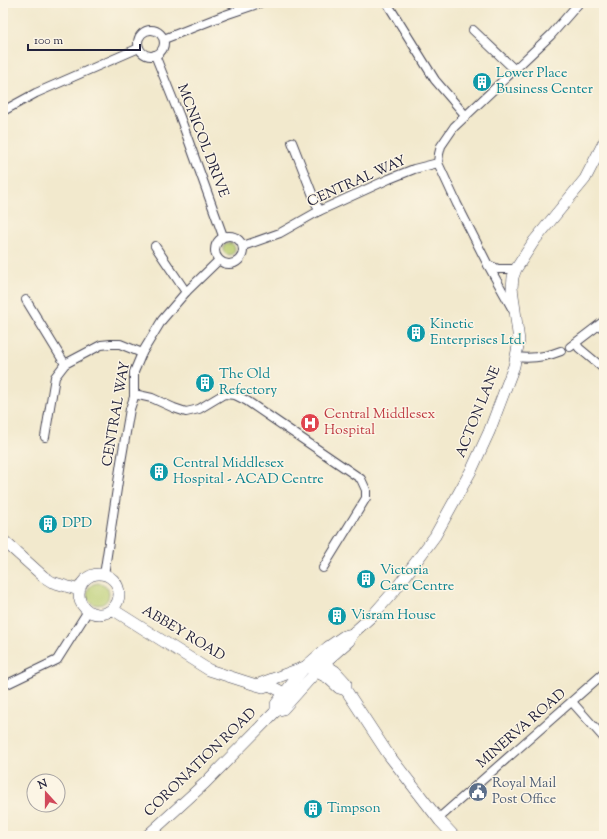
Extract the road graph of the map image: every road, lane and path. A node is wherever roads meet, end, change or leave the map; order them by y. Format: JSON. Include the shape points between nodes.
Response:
{"nodes":[{"id":1,"x":260,"y":3,"type":"edge"},
{"id":2,"x":387,"y":3,"type":"edge"},
{"id":3,"x":579,"y":3,"type":"edge"},
{"id":4,"x":473,"y":30,"type":"dead end"},
{"id":5,"x":164,"y":39,"type":"junction"},
{"id":6,"x":139,"y":48,"type":"junction"},
{"id":7,"x":155,"y":55,"type":"junction"},
{"id":8,"x":515,"y":70,"type":"junction"},
{"id":9,"x":3,"y":111,"type":"edge"},
{"id":10,"x":466,"y":116,"type":"junction"},
{"id":11,"x":292,"y":142,"type":"dead end"},
{"id":12,"x":604,"y":142,"type":"edge"},
{"id":13,"x":438,"y":163,"type":"junction"},
{"id":14,"x":319,"y":211,"type":"junction"},
{"id":15,"x":223,"y":236,"type":"junction"},
{"id":16,"x":155,"y":246,"type":"dead end"},
{"id":17,"x":243,"y":246,"type":"junction"},
{"id":18,"x":219,"y":260,"type":"junction"},
{"id":19,"x":488,"y":265,"type":"junction"},
{"id":20,"x":516,"y":269,"type":"junction"},
{"id":21,"x":186,"y":292,"type":"junction"},
{"id":22,"x":26,"y":300,"type":"dead end"},
{"id":23,"x":515,"y":314,"type":"junction"},
{"id":24,"x":604,"y":321,"type":"edge"},
{"id":25,"x":560,"y":351,"type":"dead end"},
{"id":26,"x":142,"y":353,"type":"junction"},
{"id":27,"x":516,"y":357,"type":"junction"},
{"id":28,"x":65,"y":364,"type":"junction"},
{"id":29,"x":604,"y":369,"type":"edge"},
{"id":30,"x":134,"y":394,"type":"junction"},
{"id":31,"x":45,"y":437,"type":"dead end"},
{"id":32,"x":3,"y":540,"type":"edge"},
{"id":33,"x":322,"y":568,"type":"dead end"},
{"id":34,"x":104,"y":575,"type":"junction"},
{"id":35,"x":79,"y":590,"type":"junction"},
{"id":36,"x":112,"y":609,"type":"junction"},
{"id":37,"x":88,"y":611,"type":"junction"},
{"id":38,"x":318,"y":665,"type":"junction"},
{"id":39,"x":305,"y":667,"type":"junction"},
{"id":40,"x":604,"y":673,"type":"edge"},
{"id":41,"x":3,"y":686,"type":"edge"},
{"id":42,"x":260,"y":686,"type":"junction"},
{"id":43,"x":286,"y":698,"type":"junction"},
{"id":44,"x":572,"y":702,"type":"junction"},
{"id":45,"x":604,"y":738,"type":"edge"},
{"id":46,"x":438,"y":819,"type":"junction"},
{"id":47,"x":150,"y":835,"type":"edge"},
{"id":48,"x":454,"y":836,"type":"edge"}],
"edges":[{"from":1,"to":5,"type":"street"},
{"from":2,"to":10,"type":"street","via":[[435,80]]},
{"from":3,"to":8,"type":"street"},
{"from":4,"to":8,"type":"street"},
{"from":5,"to":6,"type":"street","via":[[155,30],[146,30],[140,36]]},
{"from":5,"to":7,"type":"street","via":[[162,51]]},
{"from":6,"to":7,"type":"street","via":[[148,55]]},
{"from":6,"to":9,"type":"street","via":[[36,93]]},
{"from":7,"to":15,"type":"street","name":"MCNICOL DRIVE"},
{"from":8,"to":10,"type":"street"},
{"from":10,"to":13,"type":"street","via":[[441,146]]},
{"from":11,"to":14,"type":"street"},
{"from":12,"to":20,"type":"main road","name":"ACTON LANE","via":[[585,179],[534,241]]},
{"from":13,"to":14,"type":"street","name":"CENTRAL WAY","via":[[389,179]]},
{"from":13,"to":19,"type":"street"},
{"from":14,"to":17,"type":"street","name":"CENTRAL WAY","via":[[280,234]]},
{"from":15,"to":17,"type":"street","via":[[236,237]]},
{"from":15,"to":18,"type":"street","via":[[215,246]]},
{"from":16,"to":21,"type":"street"},
{"from":17,"to":18,"type":"street","via":[[243,253],[238,261],[227,264]]},
{"from":18,"to":21,"type":"street","name":"CENTRAL WAY"},
{"from":19,"to":20,"type":"street","via":[[498,269]]},
{"from":19,"to":23,"type":"street"},
{"from":20,"to":23,"type":"main road","name":"ACTON LANE","via":[[512,288]]},
{"from":21,"to":26,"type":"street","name":"CENTRAL WAY","via":[[162,320]]},
{"from":22,"to":28,"type":"street"},
{"from":23,"to":27,"type":"main road","name":"ACTON LANE","via":[[519,341]]},
{"from":24,"to":29,"type":"street","via":[[573,345]]},
{"from":25,"to":27,"type":"street","via":[[543,357]]},
{"from":26,"to":28,"type":"street","via":[[120,344],[111,344],[101,346]]},
{"from":26,"to":30,"type":"street","name":"CENTRAL WAY","via":[[134,372]]},
{"from":27,"to":38,"type":"main road","name":"ACTON LANE","via":[[489,432],[435,536],[372,616],[352,634],[344,636]]},
{"from":28,"to":31,"type":"street","via":[[55,377]]},
{"from":30,"to":33,"type":"street","via":[[152,398],[186,412],[199,409],[224,394],[235,394],[361,479],[366,490],[366,498]]},
{"from":30,"to":34,"type":"street","name":"CENTRAL WAY","via":[[123,447]]},
{"from":32,"to":35,"type":"main road","via":[[44,577]]},
{"from":34,"to":35,"type":"main road","via":[[89,577]]},
{"from":34,"to":36,"type":"main road","via":[[112,580],[118,589],[118,600]]},
{"from":35,"to":37,"type":"main road","via":[[80,602]]},
{"from":36,"to":37,"type":"main road","via":[[98,614]]},
{"from":36,"to":42,"type":"main road","name":"ABBEY ROAD","via":[[209,670]]},
{"from":37,"to":41,"type":"street","via":[[56,660]]},
{"from":38,"to":39,"type":"main road","name":"ACTON LANE"},
{"from":38,"to":43,"type":"main road","name":"CORONATION ROAD"},
{"from":38,"to":46,"type":"main road","via":[[341,677],[346,683],[346,690],[388,754]]},
{"from":39,"to":42,"type":"main road"},
{"from":39,"to":43,"type":"main road","name":"CORONATION ROAD"},
{"from":40,"to":44,"type":"street","name":"MINERVA ROAD"},
{"from":42,"to":43,"type":"main road","name":"ABBEY ROAD","via":[[269,685]]},
{"from":43,"to":47,"type":"main road","name":"CORONATION ROAD","via":[[283,708],[276,711]]},
{"from":44,"to":45,"type":"street"},
{"from":44,"to":46,"type":"street","name":"MINERVA ROAD"},
{"from":46,"to":48,"type":"main road"}]}
